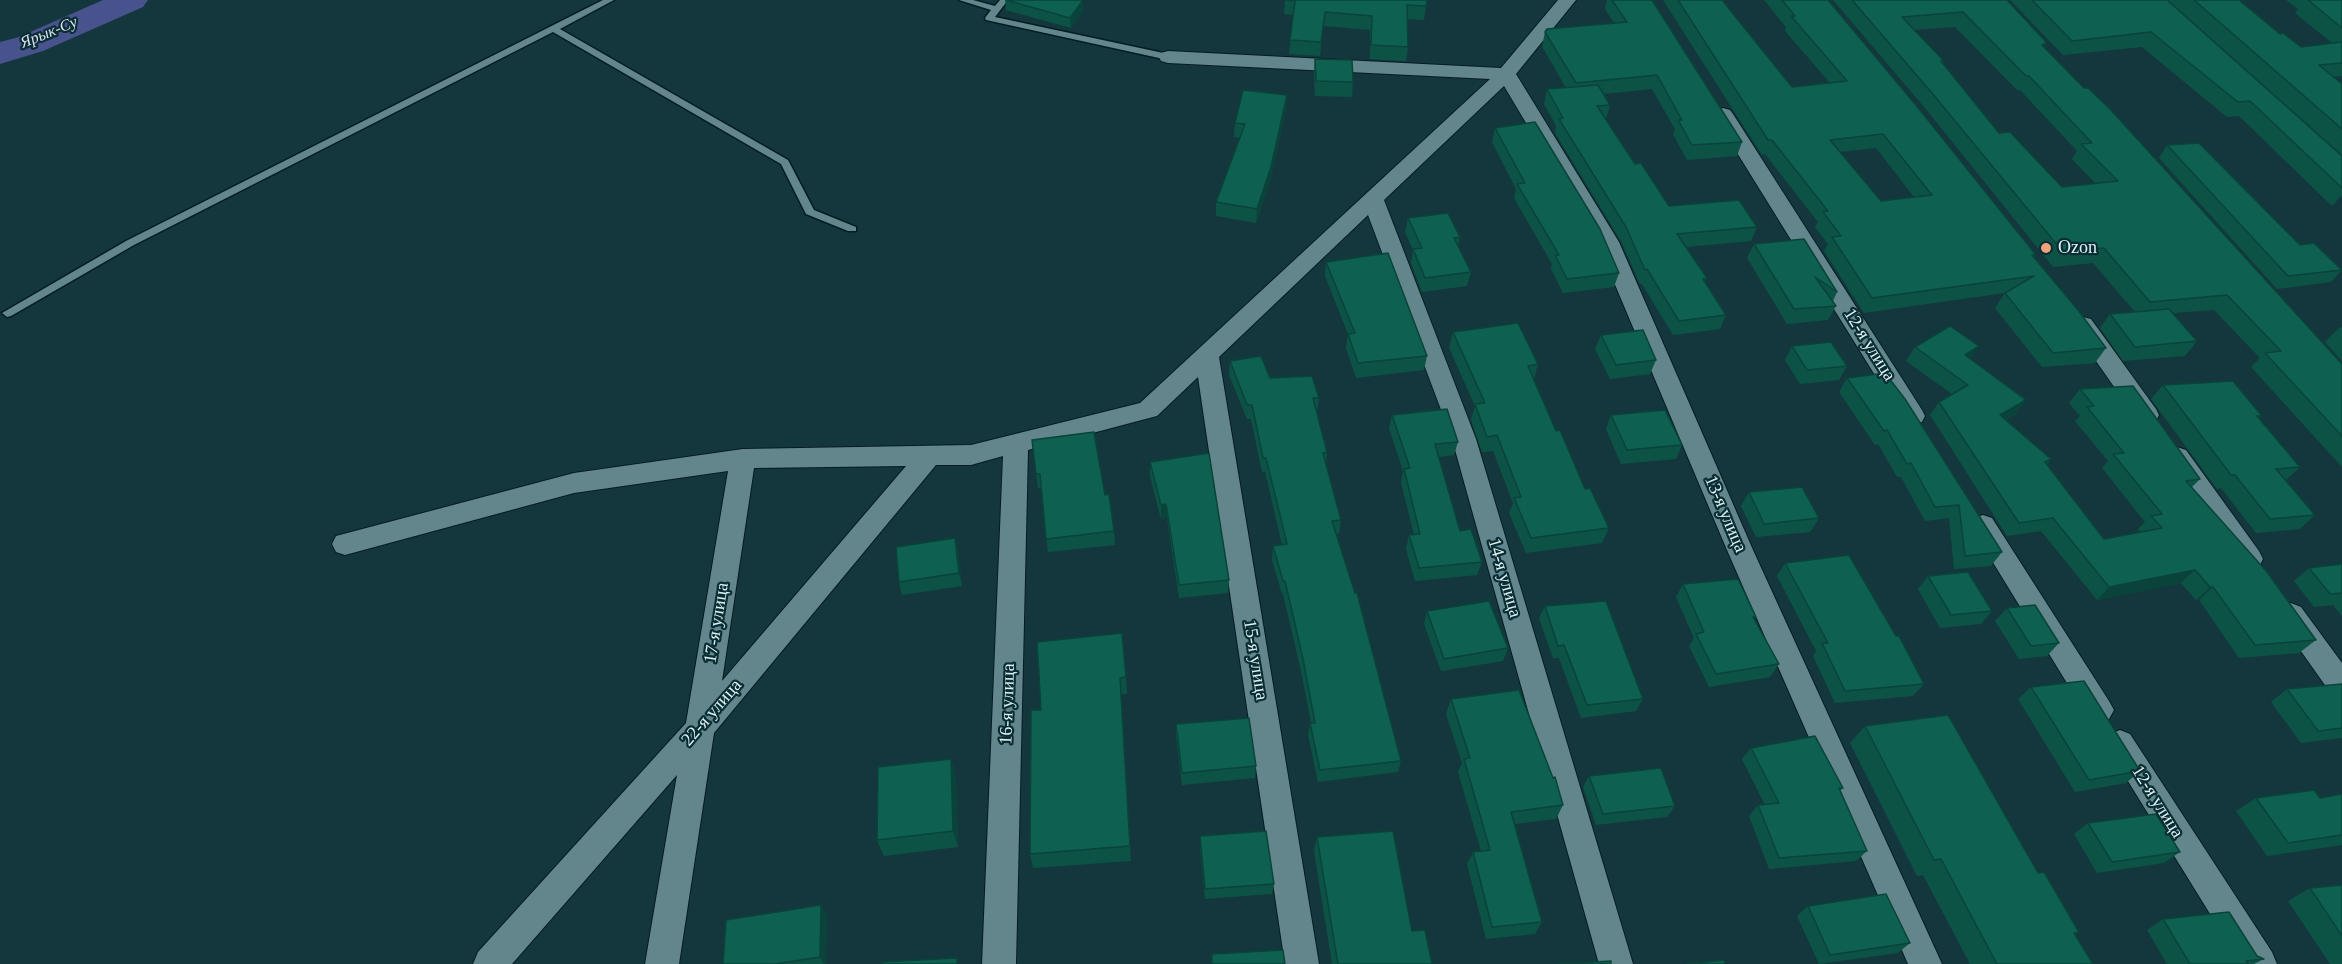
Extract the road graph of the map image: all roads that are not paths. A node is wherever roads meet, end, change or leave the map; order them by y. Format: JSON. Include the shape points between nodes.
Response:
{"nodes":[{"id":1,"x":610,"y":0,"type":"edge"},
{"id":2,"x":963,"y":0,"type":"edge"},
{"id":3,"x":1004,"y":0,"type":"edge"},
{"id":4,"x":1567,"y":0,"type":"edge"},
{"id":5,"x":997,"y":9,"type":"junction"},
{"id":6,"x":554,"y":29,"type":"junction"},
{"id":7,"x":1168,"y":57,"type":"joint"},
{"id":8,"x":1506,"y":74,"type":"junction"},
{"id":9,"x":1708,"y":90,"type":"edge"},
{"id":10,"x":1373,"y":199,"type":"junction"},
{"id":11,"x":852,"y":229,"type":"dead end"},
{"id":12,"x":2070,"y":307,"type":"edge"},
{"id":13,"x":7,"y":313,"type":"dead end"},
{"id":14,"x":1207,"y":355,"type":"junction"},
{"id":15,"x":1924,"y":432,"type":"edge"},
{"id":16,"x":1016,"y":444,"type":"junction"},
{"id":17,"x":929,"y":456,"type":"junction"},
{"id":18,"x":743,"y":459,"type":"junction"},
{"id":19,"x":1968,"y":502,"type":"edge"},
{"id":20,"x":345,"y":544,"type":"dead end"},
{"id":21,"x":2265,"y":579,"type":"edge"},
{"id":22,"x":2279,"y":599,"type":"edge"},
{"id":23,"x":2342,"y":686,"type":"edge"},
{"id":24,"x":700,"y":728,"type":"junction"},
{"id":25,"x":490,"y":964,"type":"edge"},
{"id":26,"x":662,"y":964,"type":"edge"},
{"id":27,"x":999,"y":964,"type":"edge"},
{"id":28,"x":1302,"y":964,"type":"edge"},
{"id":29,"x":1616,"y":964,"type":"edge"},
{"id":30,"x":1925,"y":964,"type":"edge"},
{"id":31,"x":2260,"y":964,"type":"edge"}],
"edges":[{"from":1,"to":6,"type":"lane"},
{"from":2,"to":5,"type":"lane"},
{"from":3,"to":5,"type":"lane"},
{"from":4,"to":8,"type":"street"},
{"from":5,"to":7,"type":"lane","via":[[989,18]]},
{"from":6,"to":11,"type":"lane","via":[[785,162],[810,212]]},
{"from":6,"to":13,"type":"lane","via":[[130,243]]},
{"from":7,"to":8,"type":"street"},
{"from":8,"to":10,"type":"street"},
{"from":8,"to":30,"type":"street","name":"13-я улица","via":[[1608,242]]},
{"from":9,"to":15,"type":"street","name":"12-я улица"},
{"from":10,"to":14,"type":"street"},
{"from":10,"to":29,"type":"street","name":"14-я улица","via":[[1464,439]]},
{"from":12,"to":21,"type":"street"},
{"from":14,"to":16,"type":"street","via":[[1148,410]]},
{"from":14,"to":28,"type":"street","name":"15-я улица"},
{"from":16,"to":17,"type":"street","via":[[971,455]]},
{"from":16,"to":27,"type":"street","name":"16-я улица"},
{"from":17,"to":18,"type":"street"},
{"from":17,"to":24,"type":"street","name":"22-я улица"},
{"from":18,"to":20,"type":"street","via":[[574,483]]},
{"from":18,"to":24,"type":"street","name":"17-я улица"},
{"from":19,"to":31,"type":"street","name":"12-я улица"},
{"from":22,"to":23,"type":"street"},
{"from":24,"to":25,"type":"street","name":"22-я улица"},
{"from":24,"to":26,"type":"street","name":"17-я улица"}]}
